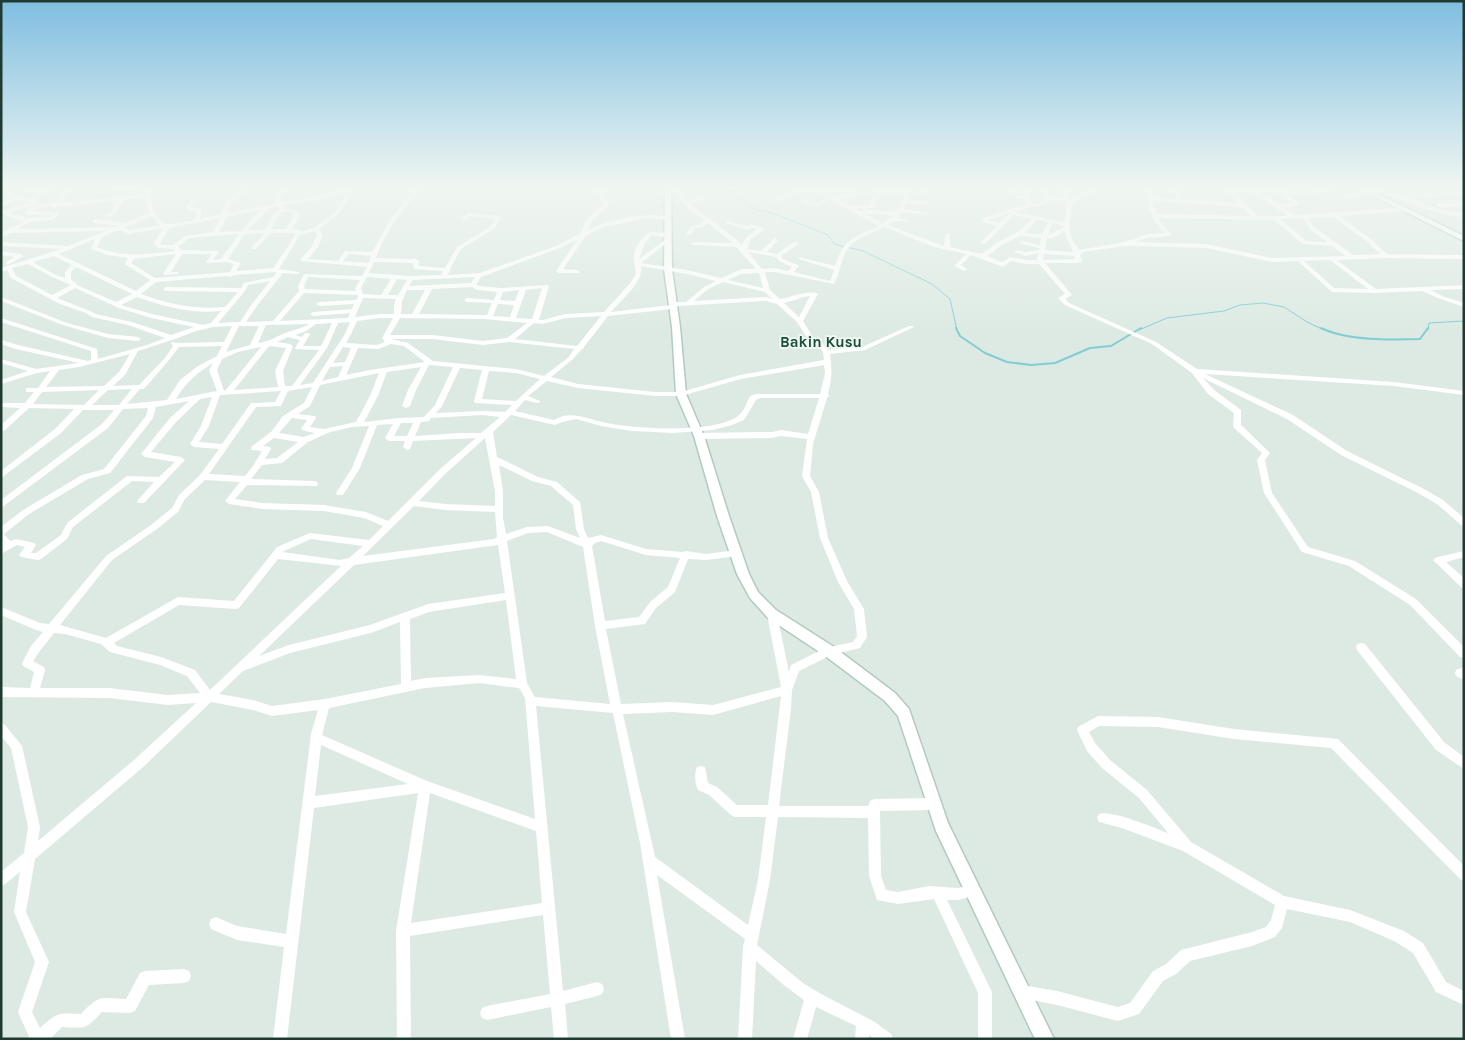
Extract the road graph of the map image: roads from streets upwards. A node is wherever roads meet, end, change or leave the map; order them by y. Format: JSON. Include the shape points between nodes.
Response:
{"nodes":[{"id":1,"x":99,"y":236,"type":"edge"},
{"id":2,"x":35,"y":237,"type":"edge"},
{"id":3,"x":51,"y":237,"type":"edge"},
{"id":4,"x":98,"y":237,"type":"edge"},
{"id":5,"x":161,"y":237,"type":"edge"},
{"id":6,"x":193,"y":237,"type":"edge"},
{"id":7,"x":240,"y":237,"type":"edge"},
{"id":8,"x":263,"y":237,"type":"edge"},
{"id":9,"x":296,"y":237,"type":"edge"},
{"id":10,"x":319,"y":237,"type":"edge"},
{"id":11,"x":383,"y":237,"type":"edge"},
{"id":12,"x":478,"y":237,"type":"edge"},
{"id":13,"x":579,"y":237,"type":"edge"},
{"id":14,"x":582,"y":237,"type":"edge"},
{"id":15,"x":648,"y":237,"type":"edge"},
{"id":16,"x":661,"y":237,"type":"edge"},
{"id":17,"x":728,"y":237,"type":"edge"},
{"id":18,"x":751,"y":237,"type":"edge"},
{"id":19,"x":858,"y":237,"type":"edge"},
{"id":20,"x":914,"y":237,"type":"edge"},
{"id":21,"x":948,"y":237,"type":"edge"},
{"id":22,"x":990,"y":237,"type":"edge"},
{"id":23,"x":1014,"y":237,"type":"edge"},
{"id":24,"x":1040,"y":237,"type":"edge"},
{"id":25,"x":1050,"y":237,"type":"edge"},
{"id":26,"x":1069,"y":237,"type":"edge"},
{"id":27,"x":1146,"y":237,"type":"edge"},
{"id":28,"x":1297,"y":237,"type":"edge"},
{"id":29,"x":1324,"y":237,"type":"edge"},
{"id":30,"x":1364,"y":237,"type":"edge"},
{"id":31,"x":668,"y":238,"type":"junction"},
{"id":32,"x":1044,"y":238,"type":"junction"},
{"id":33,"x":775,"y":240,"type":"dead end"},
{"id":34,"x":28,"y":241,"type":"junction"},
{"id":35,"x":796,"y":243,"type":"dead end"},
{"id":36,"x":983,"y":243,"type":"dead end"},
{"id":37,"x":1,"y":244,"type":"edge"},
{"id":38,"x":694,"y":244,"type":"dead end"},
{"id":39,"x":1125,"y":244,"type":"junction"},
{"id":40,"x":1334,"y":244,"type":"junction"},
{"id":41,"x":68,"y":248,"type":"junction"},
{"id":42,"x":254,"y":248,"type":"dead end"},
{"id":43,"x":1019,"y":248,"type":"junction"},
{"id":44,"x":742,"y":249,"type":"junction"},
{"id":45,"x":947,"y":249,"type":"junction"},
{"id":46,"x":177,"y":250,"type":"junction"},
{"id":47,"x":1041,"y":250,"type":"junction"},
{"id":48,"x":3,"y":253,"type":"edge"},
{"id":49,"x":53,"y":253,"type":"junction"},
{"id":50,"x":763,"y":253,"type":"junction"},
{"id":51,"x":970,"y":253,"type":"junction"},
{"id":52,"x":1077,"y":254,"type":"junction"},
{"id":53,"x":778,"y":256,"type":"junction"},
{"id":54,"x":983,"y":256,"type":"junction"},
{"id":55,"x":1384,"y":256,"type":"junction"},
{"id":56,"x":132,"y":257,"type":"junction"},
{"id":57,"x":1464,"y":257,"type":"edge"},
{"id":58,"x":801,"y":258,"type":"dead end"},
{"id":59,"x":1353,"y":258,"type":"junction"},
{"id":60,"x":372,"y":259,"type":"junction"},
{"id":61,"x":1010,"y":259,"type":"junction"},
{"id":62,"x":1332,"y":259,"type":"junction"},
{"id":63,"x":1300,"y":260,"type":"junction"},
{"id":64,"x":226,"y":261,"type":"junction"},
{"id":65,"x":1040,"y":261,"type":"junction"},
{"id":66,"x":29,"y":262,"type":"junction"},
{"id":67,"x":339,"y":263,"type":"junction"},
{"id":68,"x":637,"y":263,"type":"junction"},
{"id":69,"x":76,"y":264,"type":"junction"},
{"id":70,"x":10,"y":268,"type":"junction"},
{"id":71,"x":758,"y":268,"type":"junction"},
{"id":72,"x":838,"y":268,"type":"junction"},
{"id":73,"x":668,"y":269,"type":"junction"},
{"id":74,"x":964,"y":269,"type":"dead end"},
{"id":75,"x":1,"y":270,"type":"edge"},
{"id":76,"x":448,"y":270,"type":"junction"},
{"id":77,"x":278,"y":271,"type":"junction"},
{"id":78,"x":577,"y":272,"type":"dead end"},
{"id":79,"x":297,"y":273,"type":"dead end"},
{"id":80,"x":790,"y":273,"type":"junction"},
{"id":81,"x":230,"y":275,"type":"junction"},
{"id":82,"x":193,"y":276,"type":"junction"},
{"id":83,"x":443,"y":276,"type":"junction"},
{"id":84,"x":478,"y":276,"type":"junction"},
{"id":85,"x":364,"y":277,"type":"junction"},
{"id":86,"x":395,"y":277,"type":"junction"},
{"id":87,"x":276,"y":278,"type":"junction"},
{"id":88,"x":411,"y":278,"type":"junction"},
{"id":89,"x":68,"y":280,"type":"junction"},
{"id":90,"x":154,"y":280,"type":"junction"},
{"id":91,"x":721,"y":280,"type":"junction"},
{"id":92,"x":473,"y":285,"type":"junction"},
{"id":93,"x":75,"y":286,"type":"junction"},
{"id":94,"x":1464,"y":287,"type":"edge"},
{"id":95,"x":405,"y":288,"type":"junction"},
{"id":96,"x":522,"y":288,"type":"junction"},
{"id":97,"x":1423,"y":288,"type":"junction"},
{"id":98,"x":166,"y":289,"type":"dead end"},
{"id":99,"x":429,"y":289,"type":"junction"},
{"id":100,"x":189,"y":290,"type":"junction"},
{"id":101,"x":243,"y":290,"type":"junction"},
{"id":102,"x":501,"y":290,"type":"junction"},
{"id":103,"x":302,"y":291,"type":"junction"},
{"id":104,"x":766,"y":291,"type":"junction"},
{"id":105,"x":1375,"y":291,"type":"junction"},
{"id":106,"x":136,"y":294,"type":"junction"},
{"id":107,"x":360,"y":297,"type":"junction"},
{"id":108,"x":382,"y":297,"type":"junction"},
{"id":109,"x":51,"y":298,"type":"junction"},
{"id":110,"x":400,"y":298,"type":"junction"},
{"id":111,"x":1,"y":299,"type":"edge"},
{"id":112,"x":467,"y":300,"type":"dead end"},
{"id":113,"x":162,"y":302,"type":"junction"},
{"id":114,"x":496,"y":302,"type":"junction"},
{"id":115,"x":777,"y":302,"type":"junction"},
{"id":116,"x":518,"y":303,"type":"junction"},
{"id":117,"x":688,"y":303,"type":"junction"},
{"id":118,"x":319,"y":304,"type":"dead end"},
{"id":119,"x":115,"y":305,"type":"junction"},
{"id":120,"x":1464,"y":305,"type":"edge"},
{"id":121,"x":672,"y":306,"type":"junction"},
{"id":122,"x":226,"y":309,"type":"junction"},
{"id":123,"x":144,"y":313,"type":"junction"},
{"id":124,"x":608,"y":314,"type":"junction"},
{"id":125,"x":353,"y":316,"type":"junction"},
{"id":126,"x":398,"y":316,"type":"junction"},
{"id":127,"x":414,"y":317,"type":"junction"},
{"id":128,"x":489,"y":318,"type":"junction"},
{"id":129,"x":1,"y":320,"type":"edge"},
{"id":130,"x":314,"y":320,"type":"junction"},
{"id":131,"x":512,"y":320,"type":"junction"},
{"id":132,"x":336,"y":321,"type":"junction"},
{"id":133,"x":534,"y":321,"type":"junction"},
{"id":134,"x":800,"y":321,"type":"junction"},
{"id":135,"x":284,"y":323,"type":"junction"},
{"id":136,"x":274,"y":324,"type":"junction"},
{"id":137,"x":213,"y":325,"type":"junction"},
{"id":138,"x":238,"y":325,"type":"junction"},
{"id":139,"x":263,"y":325,"type":"junction"},
{"id":140,"x":203,"y":326,"type":"junction"},
{"id":141,"x":911,"y":328,"type":"dead end"},
{"id":142,"x":147,"y":330,"type":"junction"},
{"id":143,"x":287,"y":335,"type":"junction"},
{"id":144,"x":138,"y":339,"type":"junction"},
{"id":145,"x":303,"y":339,"type":"junction"},
{"id":146,"x":388,"y":340,"type":"junction"},
{"id":147,"x":509,"y":340,"type":"junction"},
{"id":148,"x":1,"y":342,"type":"edge"},
{"id":149,"x":175,"y":342,"type":"junction"},
{"id":150,"x":225,"y":344,"type":"junction"},
{"id":151,"x":266,"y":345,"type":"junction"},
{"id":152,"x":341,"y":345,"type":"junction"},
{"id":153,"x":356,"y":345,"type":"junction"},
{"id":154,"x":253,"y":346,"type":"junction"},
{"id":155,"x":16,"y":347,"type":"junction"},
{"id":156,"x":324,"y":348,"type":"junction"},
{"id":157,"x":580,"y":348,"type":"junction"},
{"id":158,"x":133,"y":350,"type":"junction"},
{"id":159,"x":826,"y":352,"type":"junction"},
{"id":160,"x":1,"y":356,"type":"edge"},
{"id":161,"x":64,"y":357,"type":"junction"},
{"id":162,"x":218,"y":358,"type":"junction"},
{"id":163,"x":1,"y":361,"type":"edge"},
{"id":164,"x":91,"y":362,"type":"junction"},
{"id":165,"x":827,"y":362,"type":"junction"},
{"id":166,"x":348,"y":364,"type":"junction"},
{"id":167,"x":429,"y":364,"type":"junction"},
{"id":168,"x":328,"y":365,"type":"junction"},
{"id":169,"x":457,"y":366,"type":"junction"},
{"id":170,"x":52,"y":369,"type":"junction"},
{"id":171,"x":486,"y":369,"type":"junction"},
{"id":172,"x":384,"y":370,"type":"junction"},
{"id":173,"x":36,"y":371,"type":"junction"},
{"id":174,"x":1194,"y":371,"type":"junction"},
{"id":175,"x":1,"y":376,"type":"edge"},
{"id":176,"x":13,"y":378,"type":"junction"},
{"id":177,"x":341,"y":378,"type":"junction"},
{"id":178,"x":546,"y":379,"type":"junction"},
{"id":179,"x":1,"y":382,"type":"edge"},
{"id":180,"x":317,"y":384,"type":"junction"},
{"id":181,"x":138,"y":387,"type":"junction"},
{"id":182,"x":108,"y":388,"type":"junction"},
{"id":183,"x":288,"y":388,"type":"junction"},
{"id":184,"x":41,"y":389,"type":"junction"},
{"id":185,"x":29,"y":390,"type":"dead end"},
{"id":186,"x":1464,"y":392,"type":"edge"},
{"id":187,"x":222,"y":393,"type":"junction"},
{"id":188,"x":681,"y":394,"type":"junction"},
{"id":189,"x":825,"y":396,"type":"junction"},
{"id":190,"x":198,"y":397,"type":"junction"},
{"id":191,"x":520,"y":400,"type":"junction"},
{"id":192,"x":170,"y":402,"type":"junction"},
{"id":193,"x":536,"y":402,"type":"dead end"},
{"id":194,"x":278,"y":404,"type":"junction"},
{"id":195,"x":153,"y":405,"type":"junction"},
{"id":196,"x":1,"y":406,"type":"edge"},
{"id":197,"x":25,"y":406,"type":"junction"},
{"id":198,"x":406,"y":406,"type":"dead end"},
{"id":199,"x":83,"y":407,"type":"junction"},
{"id":200,"x":123,"y":407,"type":"junction"},
{"id":201,"x":509,"y":414,"type":"junction"},
{"id":202,"x":290,"y":416,"type":"junction"},
{"id":203,"x":428,"y":416,"type":"junction"},
{"id":204,"x":418,"y":419,"type":"junction"},
{"id":205,"x":399,"y":420,"type":"junction"},
{"id":206,"x":374,"y":422,"type":"junction"},
{"id":207,"x":359,"y":424,"type":"junction"},
{"id":208,"x":1,"y":429,"type":"edge"},
{"id":209,"x":324,"y":432,"type":"junction"},
{"id":210,"x":698,"y":433,"type":"junction"},
{"id":211,"x":486,"y":434,"type":"junction"},
{"id":212,"x":272,"y":435,"type":"junction"},
{"id":213,"x":812,"y":436,"type":"junction"},
{"id":214,"x":305,"y":440,"type":"junction"},
{"id":215,"x":409,"y":443,"type":"junction"},
{"id":216,"x":224,"y":447,"type":"junction"},
{"id":217,"x":492,"y":458,"type":"junction"},
{"id":218,"x":259,"y":462,"type":"junction"},
{"id":219,"x":1,"y":475,"type":"edge"},
{"id":220,"x":203,"y":477,"type":"junction"},
{"id":221,"x":161,"y":480,"type":"junction"},
{"id":222,"x":245,"y":480,"type":"junction"},
{"id":223,"x":314,"y":484,"type":"dead end"},
{"id":224,"x":340,"y":493,"type":"dead end"},
{"id":225,"x":141,"y":501,"type":"dead end"},
{"id":226,"x":412,"y":503,"type":"junction"},
{"id":227,"x":1,"y":505,"type":"edge"},
{"id":228,"x":499,"y":508,"type":"junction"},
{"id":229,"x":1464,"y":523,"type":"edge"},
{"id":230,"x":388,"y":526,"type":"junction"},
{"id":231,"x":1,"y":532,"type":"edge"},
{"id":232,"x":1,"y":537,"type":"edge"},
{"id":233,"x":502,"y":538,"type":"junction"},
{"id":234,"x":369,"y":543,"type":"junction"},
{"id":235,"x":587,"y":545,"type":"junction"},
{"id":236,"x":5,"y":548,"type":"edge"},
{"id":237,"x":737,"y":553,"type":"junction"},
{"id":238,"x":686,"y":554,"type":"junction"},
{"id":239,"x":1464,"y":554,"type":"edge"},
{"id":240,"x":276,"y":555,"type":"junction"},
{"id":241,"x":350,"y":562,"type":"junction"},
{"id":242,"x":1464,"y":584,"type":"edge"},
{"id":243,"x":509,"y":596,"type":"junction"},
{"id":244,"x":1,"y":611,"type":"edge"},
{"id":245,"x":772,"y":614,"type":"junction"},
{"id":246,"x":405,"y":616,"type":"junction"},
{"id":247,"x":600,"y":626,"type":"junction"},
{"id":248,"x":52,"y":628,"type":"junction"},
{"id":249,"x":106,"y":643,"type":"junction"},
{"id":250,"x":1361,"y":647,"type":"dead end"},
{"id":251,"x":829,"y":651,"type":"junction"},
{"id":252,"x":1464,"y":654,"type":"edge"},
{"id":253,"x":238,"y":669,"type":"junction"},
{"id":254,"x":1464,"y":672,"type":"edge"},
{"id":255,"x":1464,"y":676,"type":"edge"},
{"id":256,"x":522,"y":684,"type":"junction"},
{"id":257,"x":406,"y":687,"type":"junction"},
{"id":258,"x":787,"y":690,"type":"junction"},
{"id":259,"x":1,"y":692,"type":"edge"},
{"id":260,"x":34,"y":692,"type":"junction"},
{"id":261,"x":209,"y":697,"type":"junction"},
{"id":262,"x":530,"y":701,"type":"junction"},
{"id":263,"x":325,"y":704,"type":"junction"},
{"id":264,"x":617,"y":709,"type":"junction"},
{"id":265,"x":1,"y":728,"type":"edge"},
{"id":266,"x":317,"y":738,"type":"junction"},
{"id":267,"x":1464,"y":764,"type":"edge"},
{"id":268,"x":701,"y":771,"type":"dead end"},
{"id":269,"x":425,"y":786,"type":"junction"},
{"id":270,"x":309,"y":804,"type":"junction"},
{"id":271,"x":933,"y":804,"type":"junction"},
{"id":272,"x":874,"y":811,"type":"junction"},
{"id":273,"x":774,"y":812,"type":"junction"},
{"id":274,"x":1103,"y":818,"type":"dead end"},
{"id":275,"x":541,"y":827,"type":"junction"},
{"id":276,"x":1187,"y":846,"type":"junction"},
{"id":277,"x":30,"y":854,"type":"junction"},
{"id":278,"x":649,"y":861,"type":"junction"},
{"id":279,"x":7,"y":872,"type":"edge"},
{"id":280,"x":1464,"y":875,"type":"edge"},
{"id":281,"x":1,"y":880,"type":"edge"},
{"id":282,"x":973,"y":891,"type":"junction"},
{"id":283,"x":937,"y":892,"type":"junction"},
{"id":284,"x":1282,"y":902,"type":"junction"},
{"id":285,"x":549,"y":908,"type":"junction"},
{"id":286,"x":216,"y":924,"type":"dead end"},
{"id":287,"x":403,"y":931,"type":"junction"},
{"id":288,"x":751,"y":941,"type":"junction"},
{"id":289,"x":292,"y":942,"type":"junction"},
{"id":290,"x":184,"y":976,"type":"dead end"},
{"id":291,"x":597,"y":989,"type":"dead end"},
{"id":292,"x":1020,"y":991,"type":"junction"},
{"id":293,"x":812,"y":997,"type":"junction"},
{"id":294,"x":1464,"y":998,"type":"edge"},
{"id":295,"x":557,"y":999,"type":"junction"},
{"id":296,"x":487,"y":1013,"type":"dead end"},
{"id":297,"x":863,"y":1023,"type":"junction"},
{"id":298,"x":38,"y":1039,"type":"edge"},
{"id":299,"x":280,"y":1039,"type":"edge"},
{"id":300,"x":404,"y":1039,"type":"edge"},
{"id":301,"x":561,"y":1039,"type":"edge"},
{"id":302,"x":678,"y":1039,"type":"edge"},
{"id":303,"x":745,"y":1039,"type":"edge"},
{"id":304,"x":800,"y":1039,"type":"edge"},
{"id":305,"x":862,"y":1039,"type":"edge"},
{"id":306,"x":886,"y":1039,"type":"edge"},
{"id":307,"x":985,"y":1039,"type":"edge"},
{"id":308,"x":1045,"y":1039,"type":"edge"}],
"edges":[{"from":1,"to":56,"type":"street","via":[[94,248]]},
{"from":2,"to":34,"type":"street"},
{"from":3,"to":34,"type":"street"},
{"from":4,"to":41,"type":"street"},
{"from":5,"to":46,"type":"street","via":[[157,244],[160,247]]},
{"from":6,"to":46,"type":"street","via":[[187,237]]},
{"from":7,"to":64,"type":"street"},
{"from":8,"to":42,"type":"street"},
{"from":9,"to":77,"type":"street"},
{"from":10,"to":67,"type":"street","via":[[303,260]]},
{"from":11,"to":60,"type":"street"},
{"from":12,"to":76,"type":"street","via":[[459,248]]},
{"from":13,"to":84,"type":"street"},
{"from":14,"to":78,"type":"street","via":[[559,271]]},
{"from":15,"to":68,"type":"street","via":[[640,246]]},
{"from":16,"to":31,"type":"street"},
{"from":17,"to":44,"type":"street"},
{"from":18,"to":44,"type":"street"},
{"from":19,"to":72,"type":"street","via":[[845,247]]},
{"from":20,"to":45,"type":"street"},
{"from":21,"to":45,"type":"street"},
{"from":22,"to":36,"type":"street"},
{"from":23,"to":54,"type":"street"},
{"from":24,"to":32,"type":"street"},
{"from":25,"to":32,"type":"street"},
{"from":26,"to":52,"type":"street"},
{"from":27,"to":39,"type":"street"},
{"from":28,"to":40,"type":"street","via":[[1305,243]]},
{"from":29,"to":40,"type":"street"},
{"from":30,"to":55,"type":"street"},
{"from":31,"to":68,"type":"street"},
{"from":31,"to":73,"type":"street"},
{"from":32,"to":47,"type":"street"},
{"from":33,"to":50,"type":"street"},
{"from":34,"to":37,"type":"street"},
{"from":34,"to":41,"type":"street"},
{"from":34,"to":48,"type":"street"},
{"from":35,"to":53,"type":"street"},
{"from":38,"to":44,"type":"street"},
{"from":39,"to":52,"type":"street"},
{"from":39,"to":63,"type":"street","via":[[1206,246],[1272,260]]},
{"from":40,"to":59,"type":"street"},
{"from":41,"to":49,"type":"street"},
{"from":43,"to":47,"type":"street"},
{"from":43,"to":47,"type":"street","via":[[1025,254]]},
{"from":43,"to":61,"type":"street"},
{"from":44,"to":50,"type":"street"},
{"from":44,"to":71,"type":"street"},
{"from":45,"to":51,"type":"street"},
{"from":46,"to":56,"type":"street"},
{"from":46,"to":64,"type":"street","via":[[216,252],[209,262]]},
{"from":46,"to":82,"type":"street","via":[[166,274],[191,271]]},
{"from":47,"to":52,"type":"street"},
{"from":47,"to":65,"type":"street"},
{"from":48,"to":70,"type":"street","via":[[21,256],[5,265]]},
{"from":49,"to":66,"type":"street"},
{"from":49,"to":69,"type":"street"},
{"from":50,"to":53,"type":"street"},
{"from":51,"to":54,"type":"street"},
{"from":51,"to":74,"type":"street","via":[[956,266]]},
{"from":52,"to":65,"type":"street","via":[[1079,261]]},
{"from":53,"to":80,"type":"street","via":[[796,266]]},
{"from":54,"to":61,"type":"street","via":[[1002,265]]},
{"from":55,"to":57,"type":"street"},
{"from":55,"to":59,"type":"street"},
{"from":56,"to":90,"type":"street","via":[[128,264]]},
{"from":58,"to":72,"type":"street"},
{"from":59,"to":62,"type":"street"},
{"from":60,"to":67,"type":"street"},
{"from":60,"to":67,"type":"street","via":[[347,252]]},
{"from":60,"to":76,"type":"street","via":[[416,261],[416,268]]},
{"from":60,"to":85,"type":"street"},
{"from":61,"to":65,"type":"street"},
{"from":62,"to":63,"type":"street"},
{"from":62,"to":105,"type":"street"},
{"from":63,"to":105,"type":"street","via":[[1332,290]]},
{"from":64,"to":81,"type":"street","via":[[238,263]]},
{"from":65,"to":174,"type":"street","via":[[1069,295],[1061,298],[1067,304],[1154,343]]},
{"from":66,"to":70,"type":"street"},
{"from":66,"to":89,"type":"street"},
{"from":68,"to":73,"type":"street"},
{"from":68,"to":124,"type":"street","via":[[639,272],[635,282]]},
{"from":69,"to":89,"type":"street","via":[[68,272]]},
{"from":69,"to":106,"type":"street"},
{"from":70,"to":75,"type":"street"},
{"from":70,"to":109,"type":"street","via":[[13,276]]},
{"from":71,"to":80,"type":"street"},
{"from":71,"to":91,"type":"street"},
{"from":71,"to":104,"type":"street"},
{"from":72,"to":80,"type":"street","via":[[832,283]]},
{"from":73,"to":91,"type":"street"},
{"from":73,"to":121,"type":"street"},
{"from":76,"to":83,"type":"street"},
{"from":77,"to":79,"type":"street"},
{"from":77,"to":81,"type":"street"},
{"from":77,"to":87,"type":"street"},
{"from":81,"to":82,"type":"street"},
{"from":82,"to":90,"type":"street"},
{"from":82,"to":100,"type":"street"},
{"from":83,"to":84,"type":"street"},
{"from":83,"to":88,"type":"street"},
{"from":84,"to":92,"type":"street"},
{"from":85,"to":86,"type":"street"},
{"from":85,"to":103,"type":"street","via":[[306,275]]},
{"from":85,"to":107,"type":"street","via":[[358,288]]},
{"from":86,"to":88,"type":"street"},
{"from":86,"to":108,"type":"street"},
{"from":87,"to":101,"type":"street","via":[[246,284]]},
{"from":87,"to":138,"type":"street"},
{"from":88,"to":95,"type":"street"},
{"from":89,"to":93,"type":"street"},
{"from":90,"to":106,"type":"street"},
{"from":91,"to":104,"type":"street"},
{"from":91,"to":117,"type":"street"},
{"from":92,"to":99,"type":"street"},
{"from":92,"to":102,"type":"street"},
{"from":93,"to":109,"type":"street"},
{"from":93,"to":119,"type":"street"},
{"from":94,"to":97,"type":"street"},
{"from":95,"to":99,"type":"street"},
{"from":95,"to":110,"type":"street"},
{"from":96,"to":102,"type":"street"},
{"from":96,"to":116,"type":"street"},
{"from":96,"to":133,"type":"street","via":[[546,286]]},
{"from":97,"to":105,"type":"street"},
{"from":97,"to":120,"type":"street"},
{"from":98,"to":100,"type":"street"},
{"from":99,"to":127,"type":"street"},
{"from":100,"to":101,"type":"street"},
{"from":101,"to":122,"type":"street"},
{"from":102,"to":114,"type":"street"},
{"from":103,"to":107,"type":"street"},
{"from":103,"to":136,"type":"street"},
{"from":104,"to":115,"type":"street"},
{"from":106,"to":113,"type":"street"},
{"from":106,"to":119,"type":"street"},
{"from":107,"to":108,"type":"street"},
{"from":107,"to":118,"type":"street"},
{"from":107,"to":125,"type":"street"},
{"from":108,"to":110,"type":"street"},
{"from":109,"to":142,"type":"street","via":[[94,316]]},
{"from":110,"to":126,"type":"street"},
{"from":111,"to":144,"type":"street","via":[[65,324],[108,336]]},
{"from":112,"to":114,"type":"street"},
{"from":113,"to":122,"type":"street","via":[[196,310]]},
{"from":113,"to":123,"type":"street"},
{"from":114,"to":116,"type":"street"},
{"from":114,"to":128,"type":"street"},
{"from":115,"to":117,"type":"street"},
{"from":115,"to":134,"type":"street"},
{"from":115,"to":134,"type":"street","via":[[815,294]]},
{"from":116,"to":131,"type":"street"},
{"from":117,"to":121,"type":"street"},
{"from":119,"to":123,"type":"street"},
{"from":121,"to":124,"type":"street"},
{"from":121,"to":188,"type":"street"},
{"from":122,"to":137,"type":"street"},
{"from":123,"to":140,"type":"street"},
{"from":124,"to":133,"type":"street"},
{"from":124,"to":157,"type":"street"},
{"from":125,"to":126,"type":"street"},
{"from":125,"to":130,"type":"street"},
{"from":125,"to":132,"type":"street"},
{"from":125,"to":152,"type":"street"},
{"from":126,"to":127,"type":"street"},
{"from":126,"to":146,"type":"street"},
{"from":127,"to":128,"type":"street"},
{"from":128,"to":131,"type":"street"},
{"from":129,"to":164,"type":"street","via":[[95,350]]},
{"from":130,"to":132,"type":"street"},
{"from":130,"to":135,"type":"street"},
{"from":130,"to":143,"type":"street","via":[[304,330]]},
{"from":130,"to":145,"type":"street"},
{"from":131,"to":133,"type":"street"},
{"from":132,"to":156,"type":"street"},
{"from":133,"to":147,"type":"street"},
{"from":134,"to":159,"type":"street","via":[[806,333]]},
{"from":135,"to":136,"type":"street"},
{"from":135,"to":143,"type":"street"},
{"from":135,"to":151,"type":"street"},
{"from":136,"to":139,"type":"street"},
{"from":137,"to":138,"type":"street"},
{"from":137,"to":140,"type":"street"},
{"from":138,"to":139,"type":"street"},
{"from":138,"to":150,"type":"street"},
{"from":139,"to":154,"type":"street"},
{"from":140,"to":149,"type":"street"},
{"from":141,"to":159,"type":"street","via":[[863,349]]},
{"from":142,"to":144,"type":"street"},
{"from":142,"to":149,"type":"street"},
{"from":143,"to":145,"type":"street"},
{"from":143,"to":151,"type":"street"},
{"from":144,"to":158,"type":"street"},
{"from":145,"to":156,"type":"street","via":[[298,348]]},
{"from":146,"to":147,"type":"street","via":[[432,338],[483,343]]},
{"from":146,"to":153,"type":"street","via":[[378,348]]},
{"from":146,"to":167,"type":"street","via":[[406,344]]},
{"from":147,"to":157,"type":"street"},
{"from":148,"to":155,"type":"street"},
{"from":149,"to":150,"type":"street"},
{"from":149,"to":158,"type":"street"},
{"from":149,"to":181,"type":"street","via":[[168,359]]},
{"from":150,"to":162,"type":"street"},
{"from":151,"to":154,"type":"street"},
{"from":151,"to":183,"type":"street","via":[[290,346],[280,371]]},
{"from":151,"to":187,"type":"street"},
{"from":152,"to":153,"type":"street"},
{"from":152,"to":168,"type":"street"},
{"from":153,"to":166,"type":"street"},
{"from":154,"to":162,"type":"street"},
{"from":155,"to":160,"type":"street"},
{"from":155,"to":161,"type":"street"},
{"from":156,"to":183,"type":"street"},
{"from":157,"to":178,"type":"street"},
{"from":158,"to":164,"type":"street"},
{"from":158,"to":182,"type":"street","via":[[122,374]]},
{"from":159,"to":165,"type":"street"},
{"from":161,"to":164,"type":"street"},
{"from":161,"to":170,"type":"street"},
{"from":162,"to":187,"type":"street","via":[[213,370]]},
{"from":162,"to":192,"type":"street","via":[[183,382]]},
{"from":163,"to":173,"type":"street"},
{"from":164,"to":170,"type":"street"},
{"from":165,"to":188,"type":"street","via":[[740,377]]},
{"from":165,"to":189,"type":"street","via":[[829,373]]},
{"from":166,"to":168,"type":"street"},
{"from":166,"to":177,"type":"street"},
{"from":167,"to":169,"type":"street"},
{"from":167,"to":172,"type":"street"},
{"from":167,"to":198,"type":"street"},
{"from":168,"to":180,"type":"street"},
{"from":169,"to":171,"type":"street"},
{"from":169,"to":203,"type":"street","via":[[438,406]]},
{"from":170,"to":173,"type":"street"},
{"from":170,"to":184,"type":"street","via":[[55,370]]},
{"from":171,"to":178,"type":"street","via":[[516,371]]},
{"from":171,"to":191,"type":"street","via":[[478,401]]},
{"from":172,"to":177,"type":"street"},
{"from":172,"to":207,"type":"street"},
{"from":173,"to":176,"type":"street"},
{"from":174,"to":186,"type":"street","via":[[1402,384]]},
{"from":174,"to":229,"type":"street","via":[[1290,417],[1344,453],[1440,502]]},
{"from":174,"to":252,"type":"street","via":[[1211,392],[1238,412],[1237,426],[1266,453],[1261,460],[1268,493],[1305,550],[1352,563],[1413,602]]},
{"from":175,"to":176,"type":"street"},
{"from":176,"to":179,"type":"street"},
{"from":177,"to":180,"type":"street"},
{"from":178,"to":188,"type":"street","via":[[612,390]]},
{"from":178,"to":191,"type":"street"},
{"from":180,"to":183,"type":"street"},
{"from":180,"to":202,"type":"street","via":[[307,404]]},
{"from":181,"to":182,"type":"street"},
{"from":181,"to":200,"type":"street"},
{"from":182,"to":184,"type":"street"},
{"from":182,"to":199,"type":"street"},
{"from":183,"to":187,"type":"street"},
{"from":183,"to":194,"type":"street"},
{"from":184,"to":185,"type":"street"},
{"from":184,"to":197,"type":"street"},
{"from":187,"to":190,"type":"street"},
{"from":187,"to":216,"type":"street","via":[[194,444]]},
{"from":188,"to":210,"type":"street"},
{"from":189,"to":210,"type":"street","via":[[759,396],[753,398],[743,417]]},
{"from":189,"to":213,"type":"street"},
{"from":190,"to":192,"type":"street"},
{"from":190,"to":221,"type":"street","via":[[172,420],[145,454],[181,460]]},
{"from":191,"to":193,"type":"street"},
{"from":191,"to":201,"type":"street"},
{"from":192,"to":195,"type":"street"},
{"from":194,"to":202,"type":"street"},
{"from":194,"to":216,"type":"street","via":[[254,405]]},
{"from":195,"to":200,"type":"street"},
{"from":195,"to":231,"type":"street","via":[[150,416],[107,472],[85,477],[26,512]]},
{"from":196,"to":197,"type":"street"},
{"from":197,"to":199,"type":"street"},
{"from":197,"to":208,"type":"street"},
{"from":199,"to":200,"type":"street"},
{"from":199,"to":219,"type":"street","via":[[58,431]]},
{"from":200,"to":227,"type":"street","via":[[79,448]]},
{"from":201,"to":203,"type":"street"},
{"from":201,"to":210,"type":"street","via":[[555,423],[571,416],[599,424]]},
{"from":201,"to":211,"type":"street"},
{"from":202,"to":209,"type":"street","via":[[312,418],[305,429]]},
{"from":202,"to":212,"type":"street"},
{"from":203,"to":204,"type":"street"},
{"from":204,"to":205,"type":"street"},
{"from":204,"to":215,"type":"street"},
{"from":205,"to":206,"type":"street"},
{"from":205,"to":215,"type":"street","via":[[389,438]]},
{"from":206,"to":207,"type":"street"},
{"from":206,"to":224,"type":"street","via":[[356,468]]},
{"from":207,"to":209,"type":"street"},
{"from":209,"to":214,"type":"street"},
{"from":210,"to":213,"type":"street"},
{"from":210,"to":237,"type":"street"},
{"from":211,"to":215,"type":"street"},
{"from":211,"to":217,"type":"street"},
{"from":211,"to":226,"type":"street"},
{"from":212,"to":214,"type":"street"},
{"from":212,"to":218,"type":"street","via":[[255,448],[267,449]]},
{"from":213,"to":251,"type":"street","via":[[806,476],[815,492],[824,538],[859,609],[862,624],[862,637],[856,645]]},
{"from":214,"to":218,"type":"street","via":[[280,461]]},
{"from":216,"to":220,"type":"street"},
{"from":217,"to":228,"type":"street"},
{"from":217,"to":235,"type":"street","via":[[535,479],[554,484],[563,491],[577,504],[580,529]]},
{"from":218,"to":222,"type":"street"},
{"from":220,"to":222,"type":"street"},
{"from":220,"to":248,"type":"street","via":[[182,497],[175,510],[109,558]]},
{"from":221,"to":225,"type":"street"},
{"from":221,"to":236,"type":"street","via":[[130,478],[70,525],[64,537],[38,557],[24,555],[31,545],[16,542]]},
{"from":222,"to":223,"type":"street"},
{"from":222,"to":230,"type":"street","via":[[229,501],[262,506],[324,508],[366,515]]},
{"from":226,"to":228,"type":"street"},
{"from":226,"to":230,"type":"street"},
{"from":228,"to":233,"type":"street"},
{"from":230,"to":234,"type":"street"},
{"from":232,"to":236,"type":"street"},
{"from":233,"to":235,"type":"street","via":[[527,530],[548,529]]},
{"from":233,"to":241,"type":"street","via":[[496,542]]},
{"from":233,"to":243,"type":"street"},
{"from":234,"to":240,"type":"street","via":[[310,536],[280,549]]},
{"from":234,"to":241,"type":"street"},
{"from":235,"to":238,"type":"street","via":[[601,538],[646,552]]},
{"from":235,"to":247,"type":"street"},
{"from":237,"to":238,"type":"street"},
{"from":237,"to":245,"type":"street","via":[[748,585]]},
{"from":238,"to":247,"type":"street","via":[[672,588],[653,605],[642,621]]},
{"from":239,"to":242,"type":"street","via":[[1438,560]]},
{"from":240,"to":241,"type":"street"},
{"from":240,"to":249,"type":"street","via":[[236,604],[178,601]]},
{"from":241,"to":253,"type":"street"},
{"from":243,"to":246,"type":"street","via":[[428,608]]},
{"from":243,"to":256,"type":"street"},
{"from":244,"to":248,"type":"street","via":[[39,627]]},
{"from":245,"to":251,"type":"street"},
{"from":245,"to":258,"type":"street"},
{"from":246,"to":253,"type":"street","via":[[371,629],[289,649]]},
{"from":246,"to":257,"type":"street"},
{"from":247,"to":264,"type":"street"},
{"from":248,"to":249,"type":"street"},
{"from":248,"to":260,"type":"street","via":[[27,663],[40,670]]},
{"from":249,"to":261,"type":"street","via":[[114,649],[191,672]]},
{"from":250,"to":267,"type":"street","via":[[1440,746]]},
{"from":251,"to":258,"type":"street","via":[[795,668]]},
{"from":251,"to":271,"type":"street","via":[[890,698],[904,714]]},
{"from":253,"to":261,"type":"street"},
{"from":254,"to":255,"type":"street","via":[[1460,673]]},
{"from":256,"to":257,"type":"street","via":[[478,679]]},
{"from":256,"to":262,"type":"street"},
{"from":257,"to":263,"type":"street"},
{"from":258,"to":264,"type":"street","via":[[713,710],[672,707]]},
{"from":258,"to":273,"type":"street"},
{"from":259,"to":260,"type":"street"},
{"from":260,"to":261,"type":"street","via":[[109,692],[168,700]]},
{"from":261,"to":263,"type":"street","via":[[272,711]]},
{"from":261,"to":277,"type":"street","via":[[138,764]]},
{"from":262,"to":264,"type":"street"},
{"from":262,"to":275,"type":"street"},
{"from":263,"to":266,"type":"street"},
{"from":264,"to":278,"type":"street"},
{"from":265,"to":277,"type":"street","via":[[16,746],[22,770],[34,827]]},
{"from":266,"to":269,"type":"street"},
{"from":266,"to":270,"type":"street"},
{"from":268,"to":273,"type":"street","via":[[702,786],[713,791],[735,811]]},
{"from":269,"to":270,"type":"street","via":[[391,794]]},
{"from":269,"to":275,"type":"street"},
{"from":269,"to":287,"type":"street"},
{"from":270,"to":289,"type":"street"},
{"from":271,"to":272,"type":"street","via":[[874,805]]},
{"from":271,"to":282,"type":"street"},
{"from":272,"to":273,"type":"street"},
{"from":272,"to":283,"type":"street","via":[[875,876],[881,896],[898,898]]},
{"from":273,"to":288,"type":"street"},
{"from":274,"to":276,"type":"street"},
{"from":275,"to":285,"type":"street"},
{"from":276,"to":280,"type":"street","via":[[1143,794],[1091,748],[1082,730],[1098,720],[1158,722],[1234,734],[1334,743]]},
{"from":276,"to":284,"type":"street"},
{"from":277,"to":279,"type":"street"},
{"from":277,"to":298,"type":"street","via":[[20,912],[42,962],[24,1012]]},
{"from":278,"to":288,"type":"street"},
{"from":278,"to":302,"type":"street"},
{"from":279,"to":281,"type":"street"},
{"from":282,"to":283,"type":"street","via":[[958,894]]},
{"from":282,"to":292,"type":"street"},
{"from":283,"to":307,"type":"street","via":[[985,992]]},
{"from":284,"to":292,"type":"street","via":[[1277,923],[1270,932],[1186,955],[1158,976],[1134,1009],[1118,1014]]},
{"from":284,"to":294,"type":"street","via":[[1350,916],[1399,936],[1418,948],[1441,987]]},
{"from":285,"to":287,"type":"street"},
{"from":285,"to":295,"type":"street"},
{"from":286,"to":289,"type":"street","via":[[237,933]]},
{"from":287,"to":300,"type":"street"},
{"from":288,"to":293,"type":"street","via":[[776,970]]},
{"from":288,"to":303,"type":"street"},
{"from":289,"to":299,"type":"street"},
{"from":290,"to":298,"type":"street","via":[[145,978],[130,1006],[99,1005],[84,1021],[59,1020]]},
{"from":291,"to":295,"type":"street"},
{"from":292,"to":308,"type":"street"},
{"from":293,"to":297,"type":"street"},
{"from":293,"to":304,"type":"street"},
{"from":295,"to":296,"type":"street"},
{"from":295,"to":301,"type":"street"},
{"from":297,"to":305,"type":"street"},
{"from":297,"to":306,"type":"street"}]}
